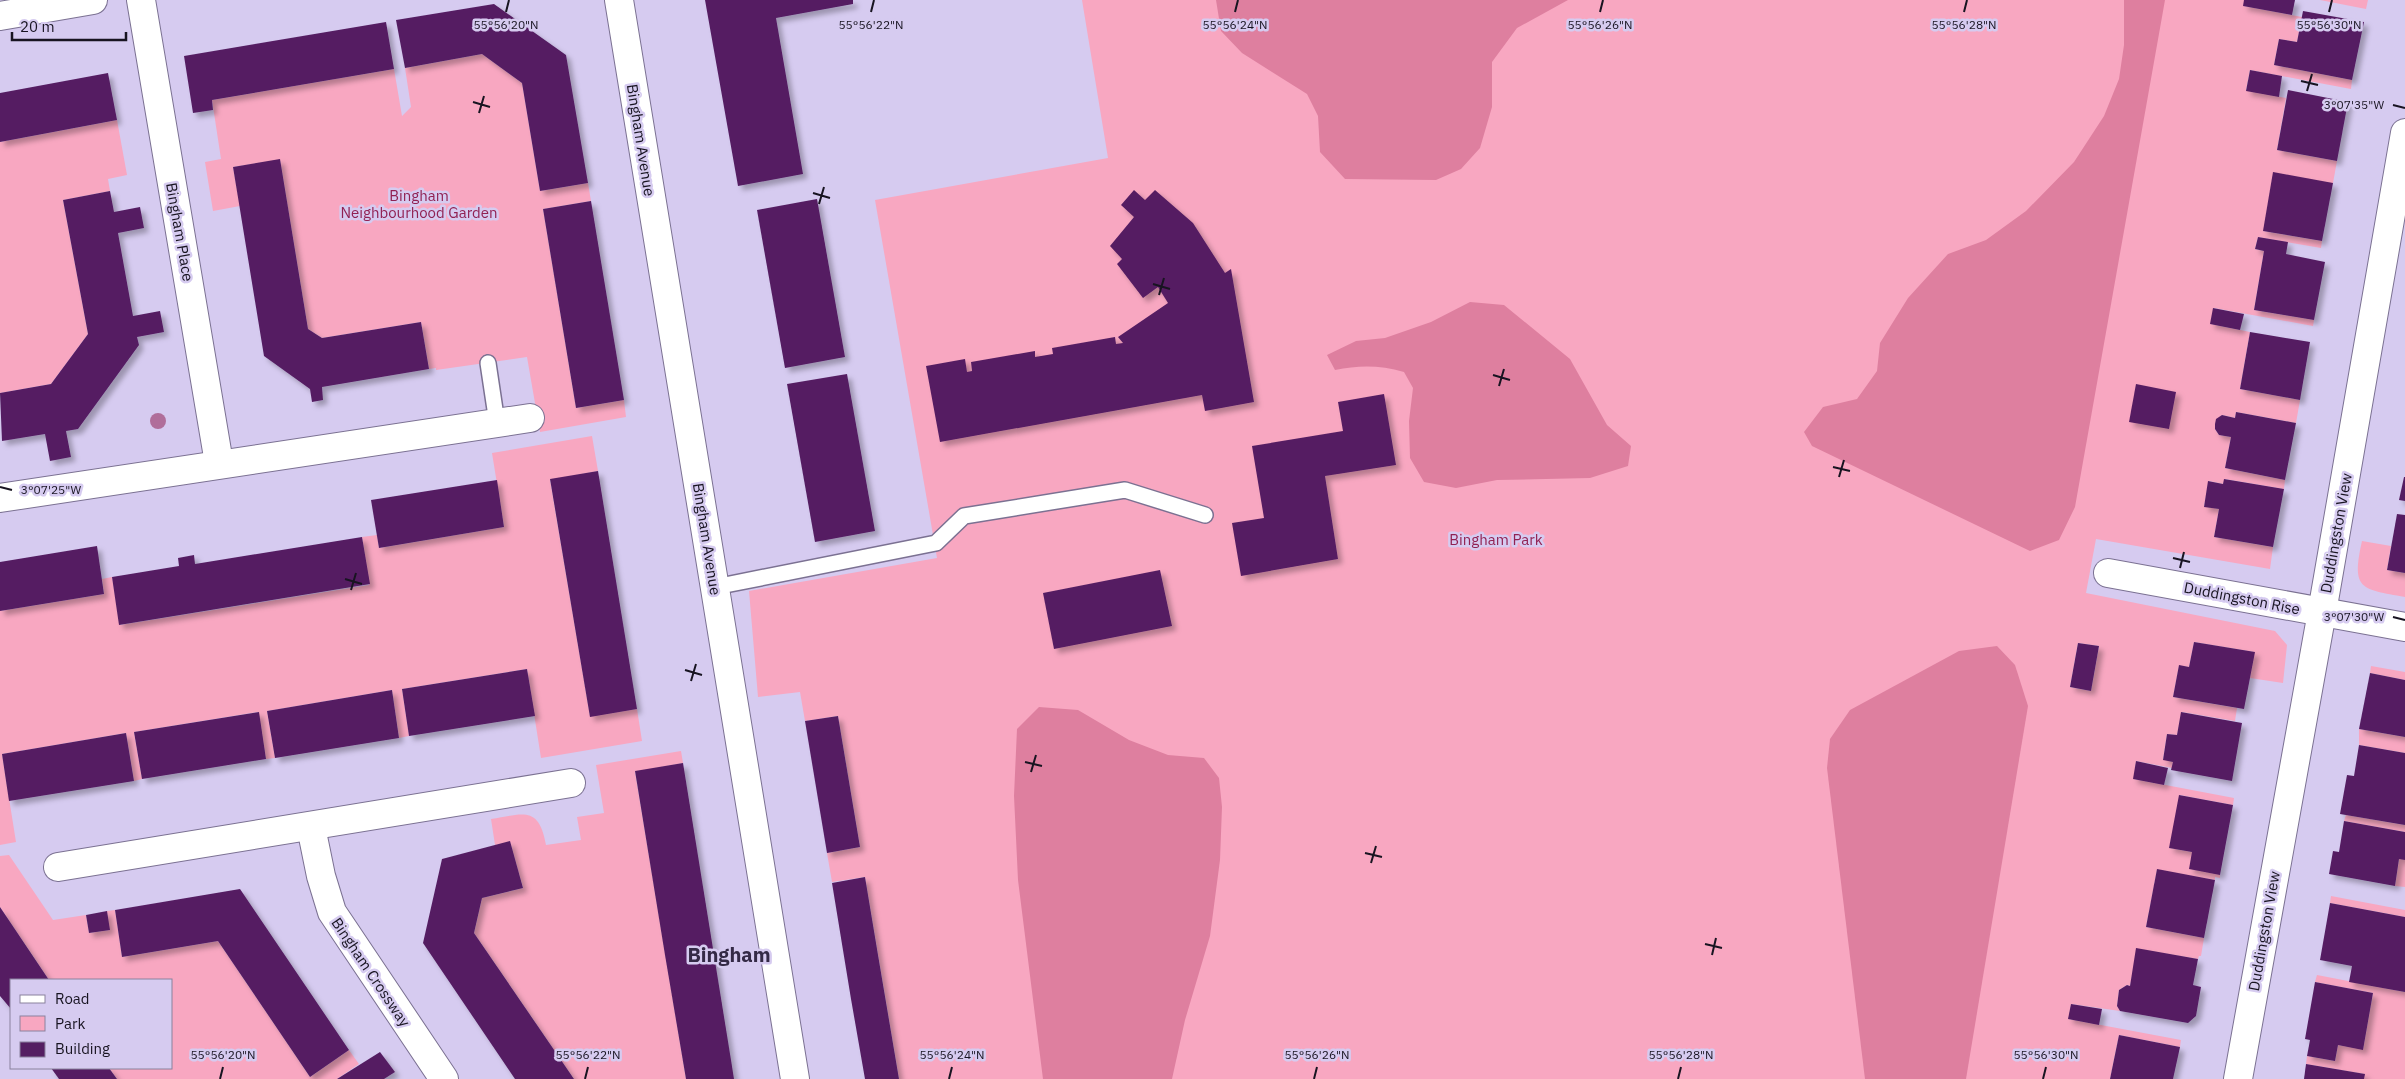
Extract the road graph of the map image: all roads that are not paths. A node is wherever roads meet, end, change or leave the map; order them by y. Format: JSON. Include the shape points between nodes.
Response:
{"nodes":[{"id":1,"x":93,"y":0,"type":"edge"},
{"id":2,"x":141,"y":0,"type":"edge"},
{"id":3,"x":619,"y":0,"type":"edge"},
{"id":4,"x":0,"y":16,"type":"edge"},
{"id":5,"x":2405,"y":134,"type":"edge"},
{"id":6,"x":488,"y":362,"type":"dead end"},
{"id":7,"x":530,"y":418,"type":"dead end"},
{"id":8,"x":497,"y":423,"type":"junction"},
{"id":9,"x":219,"y":464,"type":"junction"},
{"id":10,"x":0,"y":498,"type":"edge"},
{"id":11,"x":1205,"y":515,"type":"dead end"},
{"id":12,"x":2108,"y":573,"type":"dead end"},
{"id":13,"x":715,"y":588,"type":"junction"},
{"id":14,"x":2322,"y":612,"type":"junction"},
{"id":15,"x":2405,"y":627,"type":"edge"},
{"id":16,"x":571,"y":783,"type":"dead end"},
{"id":17,"x":311,"y":827,"type":"junction"},
{"id":18,"x":58,"y":867,"type":"dead end"},
{"id":19,"x":444,"y":1079,"type":"edge"},
{"id":20,"x":794,"y":1079,"type":"edge"},
{"id":21,"x":2238,"y":1079,"type":"edge"}],
"edges":[{"from":1,"to":4,"type":"street"},
{"from":2,"to":9,"type":"street","name":"Bingham Place"},
{"from":3,"to":13,"type":"street","name":"Bingham Avenue"},
{"from":5,"to":14,"type":"street","name":"Duddingston View"},
{"from":6,"to":8,"type":"lane"},
{"from":7,"to":8,"type":"street"},
{"from":8,"to":9,"type":"street"},
{"from":9,"to":10,"type":"street"},
{"from":11,"to":13,"type":"lane","via":[[1125,490],[964,516],[936,543]]},
{"from":12,"to":14,"type":"street","name":"Duddingston Rise"},
{"from":13,"to":20,"type":"street","name":"Bingham Avenue"},
{"from":14,"to":15,"type":"street","name":"Duddingston Rise"},
{"from":14,"to":21,"type":"street","name":"Duddingston View"},
{"from":16,"to":17,"type":"street"},
{"from":17,"to":18,"type":"street"},
{"from":17,"to":19,"type":"street","name":"Bingham Crossway","via":[[320,876],[332,912]]}]}
